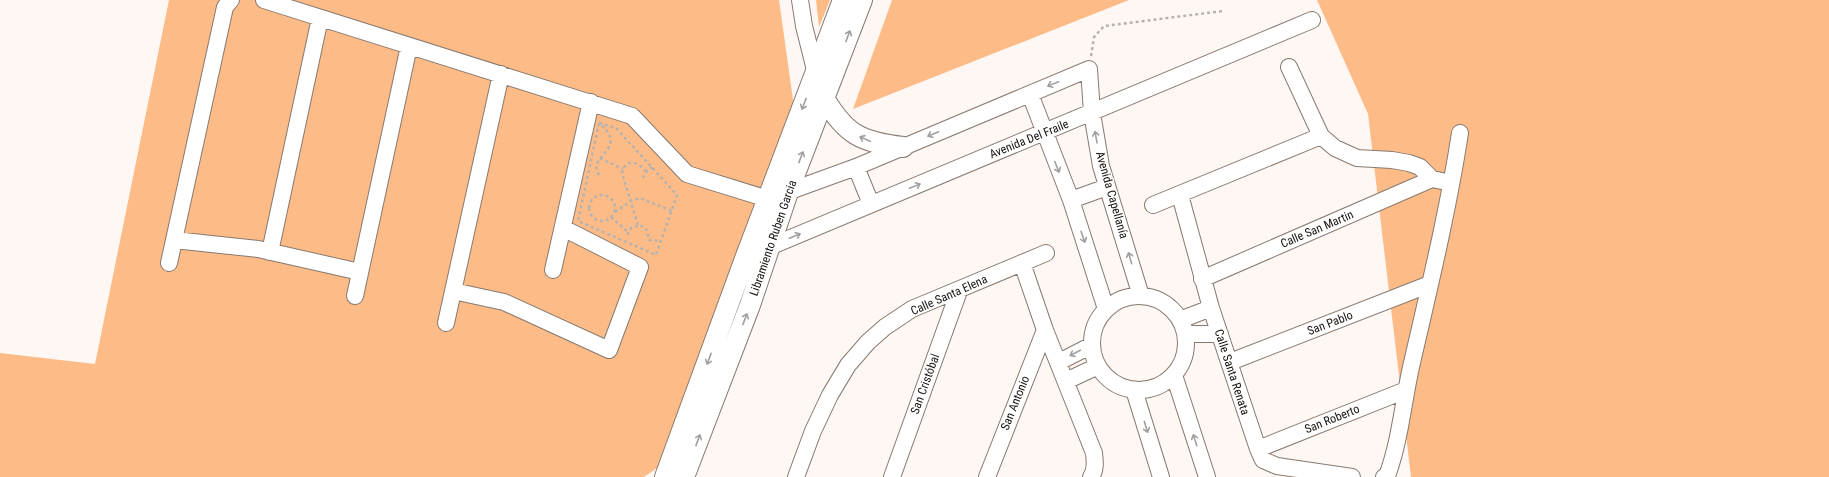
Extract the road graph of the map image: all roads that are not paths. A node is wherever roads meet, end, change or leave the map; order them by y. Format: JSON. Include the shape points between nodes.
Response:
{"nodes":[{"id":1,"x":231,"y":0,"type":"edge"},
{"id":2,"x":264,"y":0,"type":"edge"},
{"id":3,"x":800,"y":0,"type":"edge"},
{"id":4,"x":843,"y":0,"type":"edge"},
{"id":5,"x":862,"y":0,"type":"edge"},
{"id":6,"x":320,"y":18,"type":"junction"},
{"id":7,"x":1312,"y":20,"type":"dead end"},
{"id":8,"x":409,"y":46,"type":"junction"},
{"id":9,"x":1289,"y":67,"type":"dead end"},
{"id":10,"x":501,"y":74,"type":"junction"},
{"id":11,"x":816,"y":74,"type":"junction"},
{"id":12,"x":1030,"y":94,"type":"junction"},
{"id":13,"x":824,"y":98,"type":"junction"},
{"id":14,"x":591,"y":102,"type":"junction"},
{"id":15,"x":1092,"y":113,"type":"junction"},
{"id":16,"x":1044,"y":133,"type":"junction"},
{"id":17,"x":1460,"y":133,"type":"dead end"},
{"id":18,"x":1321,"y":136,"type":"junction"},
{"id":19,"x":903,"y":147,"type":"junction"},
{"id":20,"x":856,"y":167,"type":"junction"},
{"id":21,"x":1432,"y":179,"type":"junction"},
{"id":22,"x":1452,"y":184,"type":"junction"},
{"id":23,"x":1107,"y":187,"type":"junction"},
{"id":24,"x":788,"y":192,"type":"junction"},
{"id":25,"x":1180,"y":195,"type":"junction"},
{"id":26,"x":768,"y":199,"type":"junction"},
{"id":27,"x":1071,"y":200,"type":"junction"},
{"id":28,"x":871,"y":204,"type":"junction"},
{"id":29,"x":1153,"y":205,"type":"dead end"},
{"id":30,"x":562,"y":228,"type":"junction"},
{"id":31,"x":174,"y":240,"type":"junction"},
{"id":32,"x":769,"y":247,"type":"junction"},
{"id":33,"x":270,"y":252,"type":"junction"},
{"id":34,"x":1046,"y":253,"type":"dead end"},
{"id":35,"x":746,"y":256,"type":"junction"},
{"id":36,"x":1022,"y":262,"type":"junction"},
{"id":37,"x":169,"y":263,"type":"dead end"},
{"id":38,"x":553,"y":270,"type":"dead end"},
{"id":39,"x":360,"y":272,"type":"junction"},
{"id":40,"x":1202,"y":279,"type":"junction"},
{"id":41,"x":1430,"y":284,"type":"junction"},
{"id":42,"x":453,"y":291,"type":"junction"},
{"id":43,"x":959,"y":291,"type":"junction"},
{"id":44,"x":355,"y":296,"type":"dead end"},
{"id":45,"x":1141,"y":296,"type":"junction"},
{"id":46,"x":1211,"y":308,"type":"junction"},
{"id":47,"x":1106,"y":309,"type":"junction"},
{"id":48,"x":446,"y":322,"type":"dead end"},
{"id":49,"x":1183,"y":327,"type":"junction"},
{"id":50,"x":1045,"y":330,"type":"junction"},
{"id":51,"x":1220,"y":334,"type":"junction"},
{"id":52,"x":1092,"y":344,"type":"junction"},
{"id":53,"x":1059,"y":362,"type":"junction"},
{"id":54,"x":1230,"y":362,"type":"junction"},
{"id":55,"x":1098,"y":366,"type":"junction"},
{"id":56,"x":1174,"y":375,"type":"junction"},
{"id":57,"x":1066,"y":380,"type":"junction"},
{"id":58,"x":1134,"y":390,"type":"junction"},
{"id":59,"x":1406,"y":390,"type":"junction"},
{"id":60,"x":1258,"y":449,"type":"junction"},
{"id":61,"x":665,"y":477,"type":"edge"},
{"id":62,"x":684,"y":477,"type":"edge"},
{"id":63,"x":796,"y":477,"type":"edge"},
{"id":64,"x":892,"y":477,"type":"edge"},
{"id":65,"x":987,"y":477,"type":"edge"},
{"id":66,"x":1091,"y":477,"type":"edge"},
{"id":67,"x":1161,"y":477,"type":"edge"},
{"id":68,"x":1207,"y":477,"type":"edge"},
{"id":69,"x":1352,"y":477,"type":"edge"},
{"id":70,"x":1384,"y":477,"type":"edge"}],
"edges":[{"from":1,"to":31,"type":"street","via":[[225,7]]},
{"from":2,"to":6,"type":"street"},
{"from":3,"to":11,"type":"street"},
{"from":4,"to":11,"type":"street","name":"Libramiento Ruben Garcia"},
{"from":13,"to":5,"type":"street","name":"Libramiento Ruben Garcia","one_way":true},
{"from":6,"to":8,"type":"street"},
{"from":6,"to":33,"type":"street"},
{"from":7,"to":15,"type":"street","name":"Avenida Del Fraile"},
{"from":8,"to":10,"type":"street"},
{"from":8,"to":39,"type":"street"},
{"from":9,"to":18,"type":"street"},
{"from":10,"to":14,"type":"street"},
{"from":10,"to":42,"type":"street"},
{"from":11,"to":26,"type":"street","name":"Libramiento Ruben Garcia","one_way":true},
{"from":15,"to":12,"type":"street","name":"Avenida Capellanía","one_way":true,"via":[[1089,69]]},
{"from":12,"to":16,"type":"street"},
{"from":12,"to":19,"type":"street","one_way":true},
{"from":19,"to":13,"type":"street","one_way":true,"via":[[864,140],[842,123]]},
{"from":24,"to":13,"type":"street","name":"Libramiento Ruben Garcia","one_way":true},
{"from":14,"to":26,"type":"street","via":[[632,116],[687,174]]},
{"from":14,"to":30,"type":"street"},
{"from":15,"to":16,"type":"street","name":"Avenida Del Fraile"},
{"from":23,"to":15,"type":"street","name":"Avenida Capellanía","one_way":true},
{"from":16,"to":27,"type":"street","one_way":true},
{"from":28,"to":16,"type":"street","name":"Avenida Del Fraile","one_way":true},
{"from":17,"to":22,"type":"street"},
{"from":18,"to":21,"type":"street","via":[[1347,155],[1409,163],[1420,167]]},
{"from":18,"to":25,"type":"street"},
{"from":19,"to":20,"type":"street"},
{"from":20,"to":24,"type":"street"},
{"from":20,"to":28,"type":"street"},
{"from":21,"to":22,"type":"street"},
{"from":21,"to":40,"type":"street","name":"Calle San Martin"},
{"from":22,"to":41,"type":"street"},
{"from":23,"to":27,"type":"street"},
{"from":45,"to":23,"type":"street","name":"Avenida Capellanía","one_way":true},
{"from":24,"to":26,"type":"street"},
{"from":24,"to":32,"type":"street","name":"Libramiento Ruben Garcia"},
{"from":25,"to":29,"type":"street"},
{"from":25,"to":40,"type":"street","name":"Calle Santa Renata"},
{"from":26,"to":35,"type":"street","name":"Libramiento Ruben Garcia"},
{"from":27,"to":47,"type":"street","one_way":true},
{"from":32,"to":28,"type":"street","name":"Avenida Del Fraile","one_way":true},
{"from":30,"to":38,"type":"street"},
{"from":30,"to":42,"type":"street","via":[[640,267],[609,350],[504,302]]},
{"from":31,"to":33,"type":"street"},
{"from":31,"to":37,"type":"street"},
{"from":32,"to":35,"type":"street","name":"Avenida Del Fraile"},
{"from":62,"to":32,"type":"street","name":"Libramiento Ruben Garcia","one_way":true,"via":[[750,305]]},
{"from":33,"to":39,"type":"street"},
{"from":34,"to":36,"type":"street","name":"Calle Santa Elena"},
{"from":35,"to":61,"type":"street","name":"Libramiento Ruben Garcia","one_way":true},
{"from":36,"to":43,"type":"street","name":"Calle Santa Elena"},
{"from":36,"to":50,"type":"street"},
{"from":39,"to":44,"type":"street"},
{"from":40,"to":46,"type":"street","name":"Calle Santa Renata"},
{"from":41,"to":54,"type":"street","name":"San Pablo"},
{"from":41,"to":59,"type":"street"},
{"from":42,"to":48,"type":"street"},
{"from":43,"to":63,"type":"street","name":"Calle Santa Elena","via":[[912,310],[885,327],[868,342],[848,365],[830,395]]},
{"from":43,"to":64,"type":"street","name":"San Cristóbal"},
{"from":45,"to":47,"type":"street","via":[[1116,301]]},
{"from":45,"to":49,"type":"street","via":[[1157,299],[1170,308]]},
{"from":46,"to":49,"type":"street"},
{"from":46,"to":51,"type":"street","name":"Calle Santa Renata"},
{"from":47,"to":52,"type":"street","via":[[1093,332]]},
{"from":49,"to":51,"type":"street"},
{"from":49,"to":56,"type":"street","via":[[1186,348],[1182,363]]},
{"from":50,"to":53,"type":"street"},
{"from":50,"to":65,"type":"street","name":"San Antonio"},
{"from":51,"to":54,"type":"street","name":"Calle Santa Renata"},
{"from":52,"to":53,"type":"street","one_way":true},
{"from":52,"to":55,"type":"street"},
{"from":53,"to":57,"type":"street"},
{"from":54,"to":60,"type":"street","name":"Calle Santa Renata"},
{"from":55,"to":57,"type":"street"},
{"from":55,"to":58,"type":"street","via":[[1108,378],[1120,386]]},
{"from":56,"to":58,"type":"street","via":[[1149,389]]},
{"from":68,"to":56,"type":"street","one_way":true},
{"from":57,"to":66,"type":"street","via":[[1094,453],[1094,473]]},
{"from":58,"to":67,"type":"street","one_way":true},
{"from":59,"to":60,"type":"street","name":"San Roberto"},
{"from":59,"to":70,"type":"street","via":[[1395,454],[1387,476]]},
{"from":60,"to":69,"type":"street","name":"Calle Santa Renata","via":[[1263,460],[1277,466]]}]}
